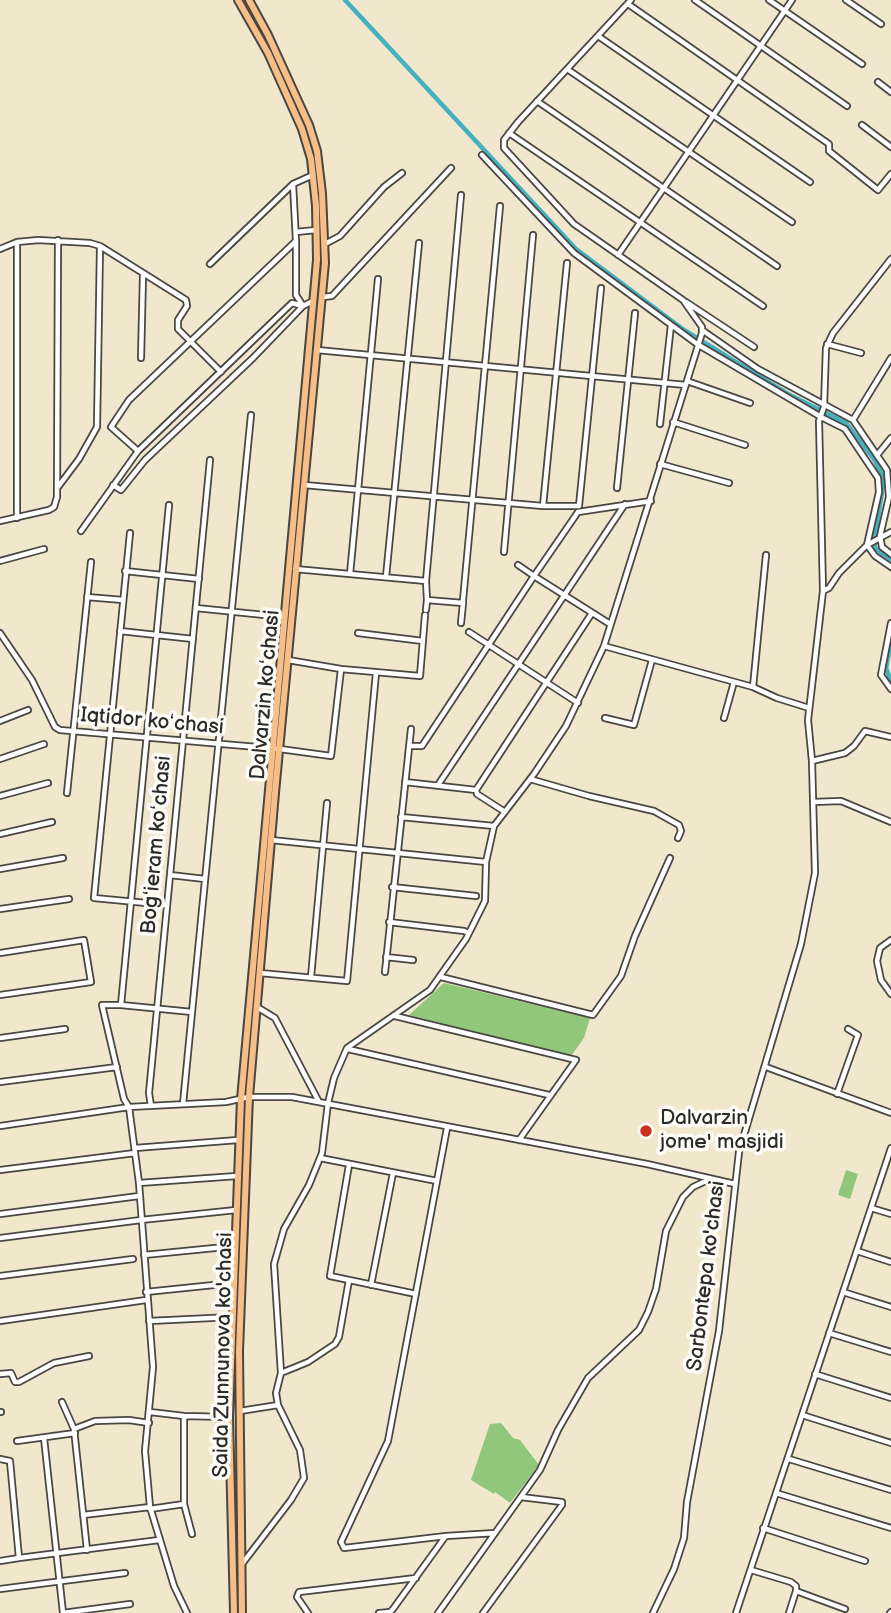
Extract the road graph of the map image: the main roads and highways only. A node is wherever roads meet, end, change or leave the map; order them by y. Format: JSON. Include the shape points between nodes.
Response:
{"nodes":[{"id":1,"x":238,"y":0,"type":"edge"},
{"id":2,"x":249,"y":0,"type":"edge"},
{"id":3,"x":317,"y":151,"type":"junction"},
{"id":4,"x":309,"y":153,"type":"junction"},
{"id":5,"x":315,"y":174,"type":"junction"},
{"id":6,"x":321,"y":260,"type":"junction"},
{"id":7,"x":294,"y":557,"type":"junction"},
{"id":8,"x":277,"y":749,"type":"junction"},
{"id":9,"x":271,"y":800,"type":"junction"},
{"id":10,"x":249,"y":1097,"type":"joint"},
{"id":11,"x":241,"y":1099,"type":"joint"},
{"id":12,"x":234,"y":1613,"type":"edge"},
{"id":13,"x":242,"y":1613,"type":"edge"}],
"edges":[{"from":1,"to":4,"type":"main road","via":[[284,87]]},
{"from":2,"to":3,"type":"main road","via":[[310,125]]},
{"from":3,"to":4,"type":"main road"},
{"from":3,"to":5,"type":"main road"},
{"from":4,"to":5,"type":"main road"},
{"from":5,"to":6,"type":"main road"},
{"from":5,"to":6,"type":"main road","via":[[325,244]]},
{"from":6,"to":7,"type":"main road","name":"Dalvarzin koʻchasi"},
{"from":6,"to":7,"type":"main road","name":"Dalvarzin koʻchasi","via":[[323,296]]},
{"from":7,"to":8,"type":"main road","name":"Dalvarzin koʻchasi","via":[[285,617]]},
{"from":7,"to":8,"type":"main road","name":"Dalvarzin koʻchasi"},
{"from":8,"to":9,"type":"main road","name":"Dalvarzin koʻchasi"},
{"from":9,"to":10,"type":"main road","name":"Dalvarzin koʻchasi"},
{"from":9,"to":11,"type":"main road","name":"Dalvarzin koʻchasi"},
{"from":10,"to":13,"type":"main road","name":"Saida Zunnunova ko'chasi","via":[[239,1351]]},
{"from":11,"to":12,"type":"main road","name":"Saida Zunnunova ko'chasi","via":[[229,1416]]}]}
